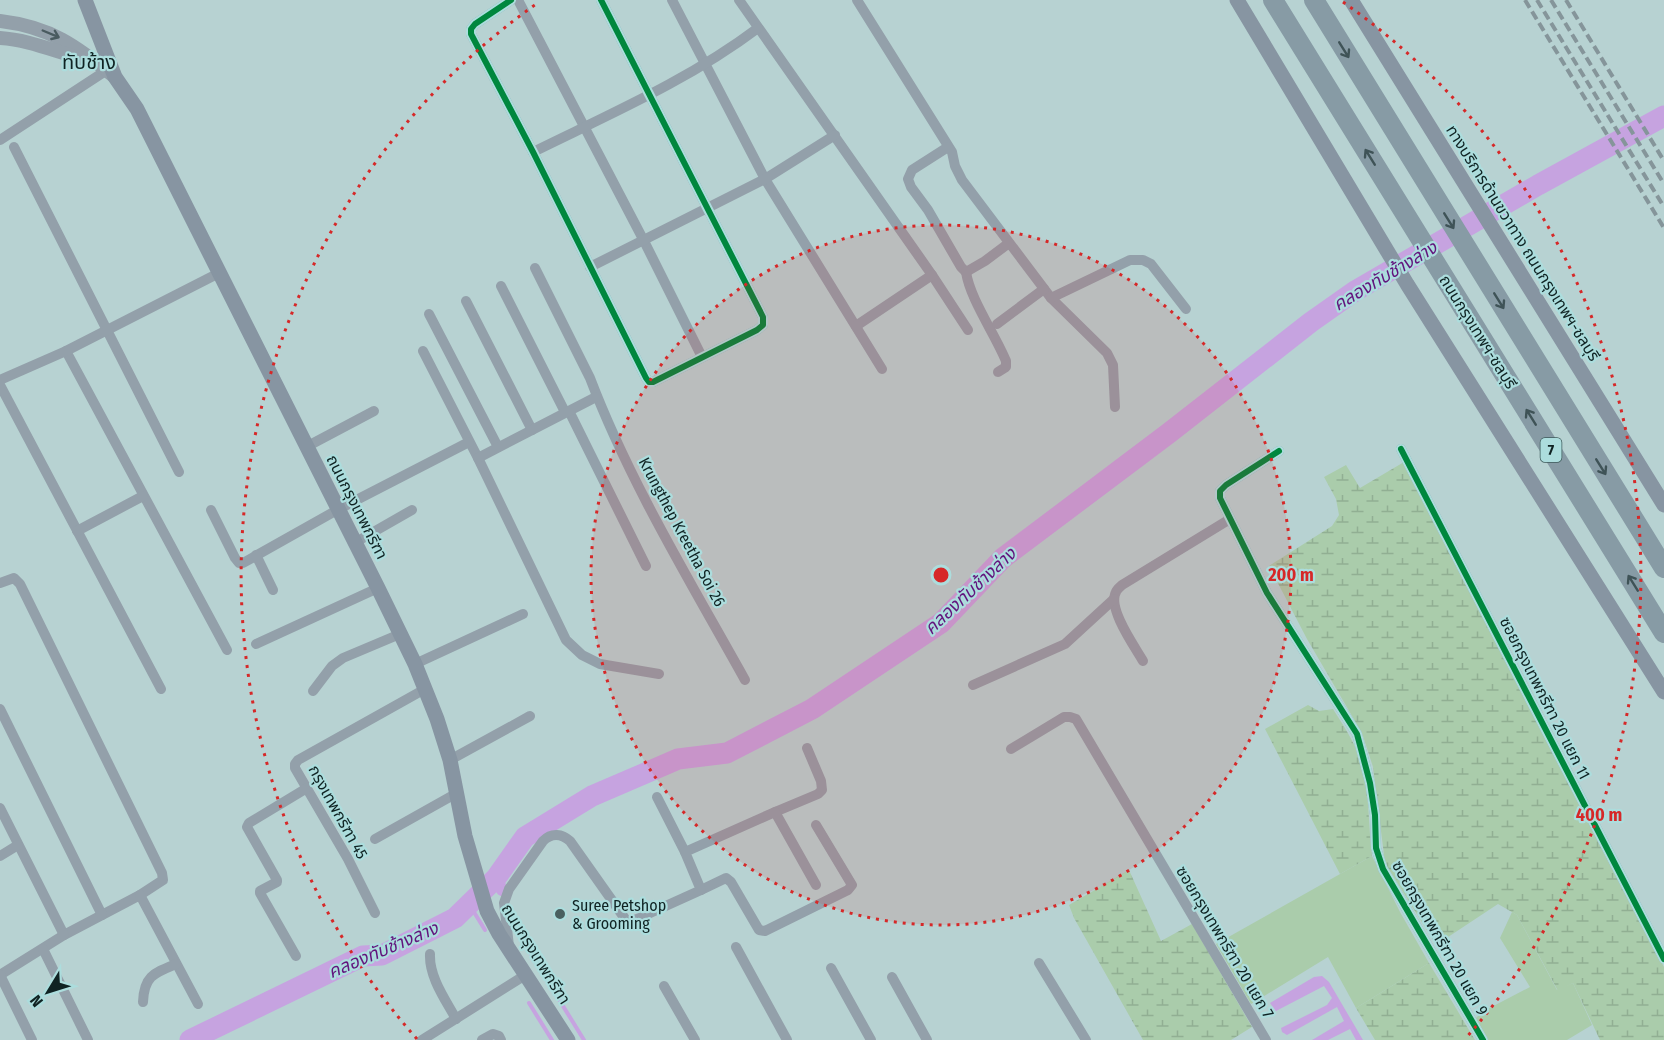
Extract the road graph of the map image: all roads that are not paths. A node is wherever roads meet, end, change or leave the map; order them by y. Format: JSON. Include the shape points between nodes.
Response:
{"nodes":[{"id":1,"x":85,"y":0,"type":"edge"},
{"id":2,"x":511,"y":0,"type":"edge"},
{"id":3,"x":518,"y":0,"type":"edge"},
{"id":4,"x":601,"y":0,"type":"edge"},
{"id":5,"x":672,"y":0,"type":"edge"},
{"id":6,"x":739,"y":0,"type":"edge"},
{"id":7,"x":857,"y":0,"type":"edge"},
{"id":8,"x":1237,"y":0,"type":"edge"},
{"id":9,"x":1273,"y":0,"type":"edge"},
{"id":10,"x":1314,"y":0,"type":"edge"},
{"id":11,"x":1351,"y":0,"type":"edge"},
{"id":12,"x":0,"y":21,"type":"edge"},
{"id":13,"x":758,"y":28,"type":"junction"},
{"id":14,"x":0,"y":38,"type":"edge"},
{"id":15,"x":705,"y":64,"type":"junction"},
{"id":16,"x":106,"y":70,"type":"junction"},
{"id":17,"x":649,"y":95,"type":"junction"},
{"id":18,"x":584,"y":126,"type":"junction"},
{"id":19,"x":834,"y":135,"type":"junction"},
{"id":20,"x":0,"y":140,"type":"edge"},
{"id":21,"x":14,"y":147,"type":"dead end"},
{"id":22,"x":948,"y":147,"type":"junction"},
{"id":23,"x":533,"y":152,"type":"junction"},
{"id":24,"x":765,"y":179,"type":"junction"},
{"id":25,"x":706,"y":209,"type":"junction"},
{"id":26,"x":644,"y":241,"type":"junction"},
{"id":27,"x":1009,"y":243,"type":"junction"},
{"id":28,"x":590,"y":267,"type":"junction"},
{"id":29,"x":535,"y":268,"type":"dead end"},
{"id":30,"x":966,"y":272,"type":"junction"},
{"id":31,"x":219,"y":273,"type":"junction"},
{"id":32,"x":932,"y":275,"type":"junction"},
{"id":33,"x":501,"y":286,"type":"dead end"},
{"id":34,"x":1048,"y":293,"type":"junction"},
{"id":35,"x":466,"y":301,"type":"dead end"},
{"id":36,"x":1186,"y":309,"type":"dead end"},
{"id":37,"x":429,"y":314,"type":"dead end"},
{"id":38,"x":997,"y":324,"type":"dead end"},
{"id":39,"x":856,"y":326,"type":"junction"},
{"id":40,"x":968,"y":330,"type":"dead end"},
{"id":41,"x":107,"y":331,"type":"junction"},
{"id":42,"x":66,"y":351,"type":"junction"},
{"id":43,"x":423,"y":351,"type":"dead end"},
{"id":44,"x":702,"y":357,"type":"junction"},
{"id":45,"x":882,"y":369,"type":"dead end"},
{"id":46,"x":998,"y":372,"type":"dead end"},
{"id":47,"x":0,"y":380,"type":"edge"},
{"id":48,"x":0,"y":385,"type":"edge"},
{"id":49,"x":596,"y":397,"type":"junction"},
{"id":50,"x":1115,"y":407,"type":"dead end"},
{"id":51,"x":374,"y":411,"type":"dead end"},
{"id":52,"x":567,"y":412,"type":"junction"},
{"id":53,"x":532,"y":430,"type":"junction"},
{"id":54,"x":468,"y":441,"type":"junction"},
{"id":55,"x":306,"y":447,"type":"junction"},
{"id":56,"x":498,"y":447,"type":"junction"},
{"id":57,"x":1401,"y":449,"type":"dead end"},
{"id":58,"x":1279,"y":451,"type":"dead end"},
{"id":59,"x":478,"y":458,"type":"junction"},
{"id":60,"x":179,"y":472,"type":"dead end"},
{"id":61,"x":143,"y":495,"type":"junction"},
{"id":62,"x":1664,"y":505,"type":"edge"},
{"id":63,"x":339,"y":509,"type":"junction"},
{"id":64,"x":211,"y":510,"type":"dead end"},
{"id":65,"x":412,"y":510,"type":"dead end"},
{"id":66,"x":1230,"y":519,"type":"junction"},
{"id":67,"x":76,"y":531,"type":"junction"},
{"id":68,"x":356,"y":542,"type":"junction"},
{"id":69,"x":256,"y":555,"type":"junction"},
{"id":70,"x":646,"y":566,"type":"dead end"},
{"id":71,"x":1664,"y":568,"type":"edge"},
{"id":72,"x":0,"y":583,"type":"edge"},
{"id":73,"x":378,"y":588,"type":"junction"},
{"id":74,"x":273,"y":591,"type":"dead end"},
{"id":75,"x":1114,"y":599,"type":"junction"},
{"id":76,"x":523,"y":614,"type":"dead end"},
{"id":77,"x":1664,"y":633,"type":"edge"},
{"id":78,"x":400,"y":634,"type":"junction"},
{"id":79,"x":256,"y":644,"type":"dead end"},
{"id":80,"x":227,"y":650,"type":"dead end"},
{"id":81,"x":1143,"y":661,"type":"dead end"},
{"id":82,"x":415,"y":664,"type":"junction"},
{"id":83,"x":659,"y":674,"type":"dead end"},
{"id":84,"x":745,"y":680,"type":"dead end"},
{"id":85,"x":973,"y":685,"type":"dead end"},
{"id":86,"x":161,"y":689,"type":"dead end"},
{"id":87,"x":425,"y":689,"type":"junction"},
{"id":88,"x":313,"y":691,"type":"dead end"},
{"id":89,"x":1664,"y":692,"type":"edge"},
{"id":90,"x":0,"y":709,"type":"edge"},
{"id":91,"x":530,"y":716,"type":"dead end"},
{"id":92,"x":807,"y":748,"type":"dead end"},
{"id":93,"x":1011,"y":749,"type":"dead end"},
{"id":94,"x":450,"y":760,"type":"junction"},
{"id":95,"x":307,"y":788,"type":"junction"},
{"id":96,"x":457,"y":793,"type":"junction"},
{"id":97,"x":657,"y":797,"type":"dead end"},
{"id":98,"x":0,"y":808,"type":"edge"},
{"id":99,"x":775,"y":812,"type":"junction"},
{"id":100,"x":816,"y":825,"type":"dead end"},
{"id":101,"x":375,"y":839,"type":"dead end"},
{"id":102,"x":18,"y":844,"type":"junction"},
{"id":103,"x":685,"y":852,"type":"junction"},
{"id":104,"x":0,"y":855,"type":"edge"},
{"id":105,"x":816,"y":885,"type":"dead end"},
{"id":106,"x":701,"y":890,"type":"junction"},
{"id":107,"x":140,"y":895,"type":"junction"},
{"id":108,"x":375,"y":913,"type":"dead end"},
{"id":109,"x":102,"y":915,"type":"junction"},
{"id":110,"x":64,"y":935,"type":"junction"},
{"id":111,"x":736,"y":947,"type":"dead end"},
{"id":112,"x":43,"y":949,"type":"junction"},
{"id":113,"x":510,"y":950,"type":"junction"},
{"id":114,"x":430,"y":954,"type":"dead end"},
{"id":115,"x":296,"y":956,"type":"dead end"},
{"id":116,"x":1664,"y":959,"type":"edge"},
{"id":117,"x":1039,"y":963,"type":"dead end"},
{"id":118,"x":176,"y":964,"type":"junction"},
{"id":119,"x":831,"y":968,"type":"dead end"},
{"id":120,"x":527,"y":974,"type":"junction"},
{"id":121,"x":0,"y":975,"type":"edge"},
{"id":122,"x":892,"y":977,"type":"dead end"},
{"id":123,"x":664,"y":986,"type":"dead end"},
{"id":124,"x":143,"y":1002,"type":"dead end"},
{"id":125,"x":198,"y":1004,"type":"dead end"},
{"id":126,"x":456,"y":1018,"type":"junction"},
{"id":127,"x":32,"y":1040,"type":"edge"},
{"id":128,"x":88,"y":1040,"type":"edge"},
{"id":129,"x":422,"y":1040,"type":"edge"},
{"id":130,"x":482,"y":1040,"type":"edge"},
{"id":131,"x":501,"y":1040,"type":"edge"},
{"id":132,"x":568,"y":1040,"type":"edge"},
{"id":133,"x":695,"y":1040,"type":"edge"},
{"id":134,"x":787,"y":1040,"type":"edge"},
{"id":135,"x":871,"y":1040,"type":"edge"},
{"id":136,"x":927,"y":1040,"type":"edge"},
{"id":137,"x":1086,"y":1040,"type":"edge"},
{"id":138,"x":1266,"y":1040,"type":"edge"},
{"id":139,"x":1483,"y":1040,"type":"edge"}],
"edges":[{"from":1,"to":16,"type":"main road","name":"ถนนกรุงเทพกรีฑา"},
{"from":2,"to":23,"type":"street","via":[[475,24],[471,34]]},
{"from":3,"to":18,"type":"street"},
{"from":4,"to":17,"type":"street"},
{"from":5,"to":15,"type":"street"},
{"from":6,"to":13,"type":"street"},
{"from":7,"to":22,"type":"street"},
{"from":8,"to":89,"type":"main road","via":[[1407,284]]},
{"from":77,"to":9,"type":"highway","name":"ถนนกรุงเทพฯ-ชลบุรี","number":"7","one_way":true},
{"from":10,"to":71,"type":"highway","name":"ถนนกรุงเทพฯ-ชลบุรี","number":"7","one_way":true},
{"from":11,"to":62,"type":"main road","name":"ทางบริการด้านขวาทาง ถนนกรุงเทพฯ-ชลบุรี"},
{"from":12,"to":16,"type":"street","one_way":true,"via":[[48,32]]},
{"from":13,"to":15,"type":"street"},
{"from":13,"to":19,"type":"street"},
{"from":14,"to":16,"type":"street","via":[[39,45]]},
{"from":15,"to":17,"type":"street"},
{"from":15,"to":24,"type":"street"},
{"from":16,"to":20,"type":"street"},
{"from":16,"to":31,"type":"main road","name":"ถนนกรุงเทพกรีฑา","via":[[137,109]]},
{"from":17,"to":18,"type":"street"},
{"from":17,"to":25,"type":"street"},
{"from":18,"to":23,"type":"street"},
{"from":18,"to":26,"type":"street"},
{"from":19,"to":24,"type":"street"},
{"from":19,"to":32,"type":"street"},
{"from":21,"to":41,"type":"street"},
{"from":22,"to":27,"type":"street","via":[[962,180]]},
{"from":22,"to":30,"type":"street","via":[[912,170],[908,179]]},
{"from":23,"to":28,"type":"street"},
{"from":24,"to":25,"type":"street"},
{"from":24,"to":39,"type":"street"},
{"from":25,"to":26,"type":"street"},
{"from":25,"to":44,"type":"street","via":[[763,317],[763,325]]},
{"from":26,"to":28,"type":"street"},
{"from":26,"to":44,"type":"street"},
{"from":27,"to":30,"type":"street"},
{"from":27,"to":34,"type":"street"},
{"from":28,"to":44,"type":"street","via":[[649,382]]},
{"from":29,"to":49,"type":"street","name":"Krungthep Kreetha Soi 26"},
{"from":30,"to":46,"type":"street","via":[[975,301],[1006,361],[1006,367]]},
{"from":31,"to":41,"type":"street"},
{"from":31,"to":55,"type":"main road","name":"ถนนกรุงเทพกรีฑา"},
{"from":32,"to":39,"type":"street"},
{"from":32,"to":40,"type":"street"},
{"from":33,"to":52,"type":"street"},
{"from":34,"to":36,"type":"street","via":[[1130,260],[1143,260],[1151,264]]},
{"from":34,"to":38,"type":"street"},
{"from":34,"to":50,"type":"street","via":[[1107,353],[1113,365]]},
{"from":35,"to":53,"type":"street"},
{"from":37,"to":56,"type":"street"},
{"from":39,"to":45,"type":"street"},
{"from":41,"to":42,"type":"street"},
{"from":41,"to":60,"type":"street"},
{"from":42,"to":47,"type":"street"},
{"from":42,"to":61,"type":"street"},
{"from":43,"to":54,"type":"street"},
{"from":48,"to":67,"type":"street"},
{"from":49,"to":52,"type":"street"},
{"from":49,"to":84,"type":"street","name":"Krungthep Kreetha Soi 26","via":[[659,526]]},
{"from":51,"to":55,"type":"street"},
{"from":52,"to":53,"type":"street"},
{"from":52,"to":70,"type":"street"},
{"from":53,"to":56,"type":"street"},
{"from":54,"to":59,"type":"street"},
{"from":54,"to":63,"type":"street"},
{"from":55,"to":63,"type":"main road","name":"ถนนกรุงเทพกรีฑา"},
{"from":56,"to":59,"type":"street"},
{"from":57,"to":116,"type":"street","name":"ซอยกรุงเทพกรีฑา 20 แยก 11"},
{"from":58,"to":66,"type":"street","name":"ซอยกรุงเทพกรีฑา 20 แยก 9","via":[[1220,491]]},
{"from":59,"to":83,"type":"street","via":[[566,640],[582,655],[600,664]]},
{"from":61,"to":67,"type":"street"},
{"from":61,"to":80,"type":"street"},
{"from":63,"to":68,"type":"main road","name":"ถนนกรุงเทพกรีฑา"},
{"from":63,"to":69,"type":"street"},
{"from":64,"to":69,"type":"street","via":[[239,563]]},
{"from":65,"to":68,"type":"street"},
{"from":66,"to":75,"type":"street","via":[[1122,585]]},
{"from":66,"to":139,"type":"street","name":"ซอยกรุงเทพกรีฑา 20 แยก 9","via":[[1267,593],[1357,734],[1370,783],[1376,848],[1383,869]]},
{"from":67,"to":86,"type":"street"},
{"from":68,"to":73,"type":"main road","name":"ถนนกรุงเทพกรีฑา"},
{"from":69,"to":74,"type":"street"},
{"from":72,"to":107,"type":"street","via":[[14,578],[20,584],[162,873],[160,884]]},
{"from":73,"to":78,"type":"main road","name":"ถนนกรุงเทพกรีฑา"},
{"from":73,"to":79,"type":"street"},
{"from":75,"to":81,"type":"street","via":[[1119,618]]},
{"from":75,"to":85,"type":"street","via":[[1065,644]]},
{"from":76,"to":82,"type":"street"},
{"from":78,"to":82,"type":"main road","name":"ถนนกรุงเทพกรีฑา"},
{"from":78,"to":88,"type":"street","via":[[343,657]]},
{"from":82,"to":87,"type":"main road","name":"ถนนกรุงเทพกรีฑา"},
{"from":87,"to":94,"type":"main road","name":"ถนนกรุงเทพกรีฑา"},
{"from":87,"to":95,"type":"street","name":"กรุงเทพกรีฑา 45","via":[[298,760],[295,768]]},
{"from":90,"to":109,"type":"street"},
{"from":91,"to":94,"type":"street"},
{"from":92,"to":99,"type":"street","via":[[822,790]]},
{"from":93,"to":138,"type":"street","name":"ซอยกรุงเทพกรีฑา 20 แยก 7","via":[[1064,717],[1076,719]]},
{"from":94,"to":96,"type":"main road","name":"ถนนกรุงเทพกรีฑา"},
{"from":95,"to":108,"type":"street","name":"กรุงเทพกรีฑา 45"},
{"from":95,"to":115,"type":"street","via":[[247,827],[277,880],[260,893]]},
{"from":96,"to":101,"type":"street"},
{"from":96,"to":113,"type":"main road","name":"ถนนกรุงเทพกรีฑา","via":[[486,911]]},
{"from":97,"to":103,"type":"street"},
{"from":98,"to":102,"type":"street"},
{"from":99,"to":103,"type":"street"},
{"from":99,"to":105,"type":"street"},
{"from":100,"to":106,"type":"street","via":[[852,885],[848,890],[765,931],[759,930],[726,878]]},
{"from":102,"to":104,"type":"street"},
{"from":102,"to":110,"type":"street"},
{"from":103,"to":106,"type":"street"},
{"from":106,"to":113,"type":"street","via":[[628,923],[570,841],[548,836],[509,889],[504,903]]},
{"from":107,"to":109,"type":"street"},
{"from":107,"to":118,"type":"street"},
{"from":109,"to":110,"type":"street"},
{"from":110,"to":112,"type":"street"},
{"from":111,"to":134,"type":"street"},
{"from":112,"to":121,"type":"street"},
{"from":112,"to":128,"type":"street"},
{"from":113,"to":120,"type":"main road","name":"ถนนกรุงเทพกรีฑา"},
{"from":114,"to":126,"type":"street","via":[[437,986]]},
{"from":117,"to":137,"type":"street"},
{"from":118,"to":124,"type":"street","via":[[148,980]]},
{"from":118,"to":125,"type":"street"},
{"from":119,"to":135,"type":"street"},
{"from":120,"to":126,"type":"street"},
{"from":120,"to":132,"type":"main road","name":"ถนนกรุงเทพกรีฑา"},
{"from":121,"to":127,"type":"street"},
{"from":122,"to":136,"type":"street"},
{"from":123,"to":133,"type":"street"},
{"from":126,"to":129,"type":"street"},
{"from":130,"to":131,"type":"street","via":[[493,1034]]}]}
